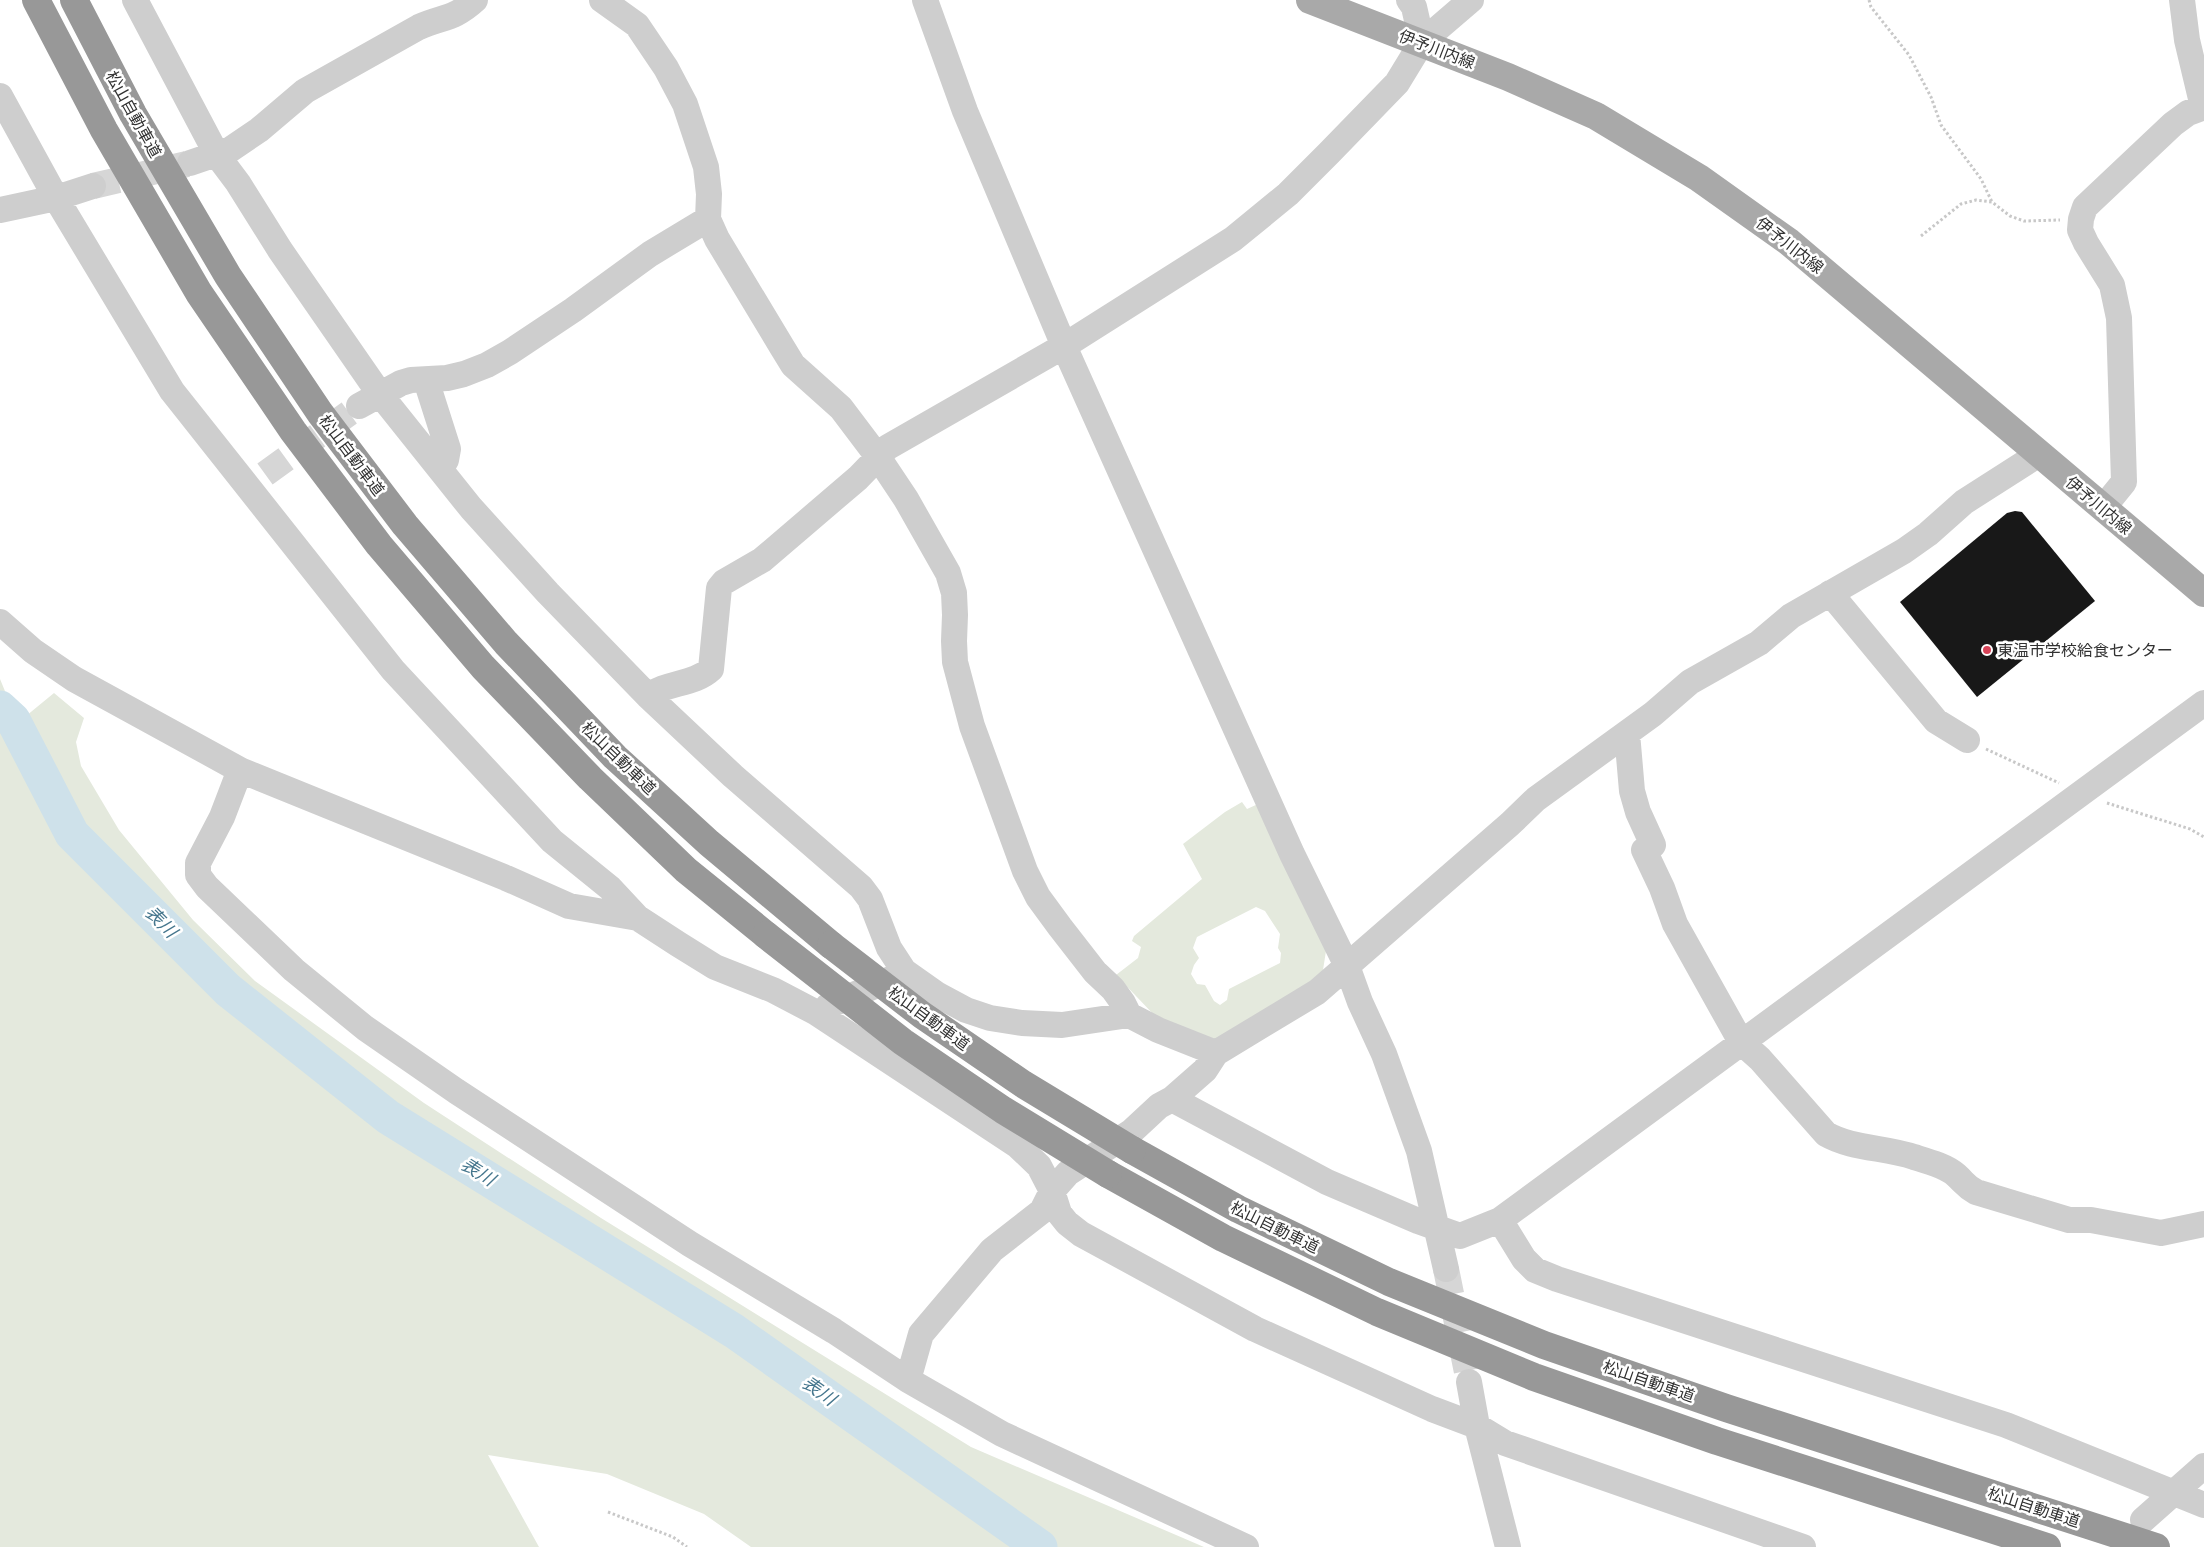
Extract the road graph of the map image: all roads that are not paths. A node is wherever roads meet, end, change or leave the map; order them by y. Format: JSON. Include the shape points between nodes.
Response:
{"nodes":[{"id":1,"x":36,"y":0,"type":"edge"},
{"id":2,"x":74,"y":0,"type":"edge"},
{"id":3,"x":135,"y":0,"type":"edge"},
{"id":4,"x":476,"y":0,"type":"edge"},
{"id":5,"x":602,"y":0,"type":"edge"},
{"id":6,"x":926,"y":0,"type":"edge"},
{"id":7,"x":1310,"y":0,"type":"edge"},
{"id":8,"x":1409,"y":0,"type":"edge"},
{"id":9,"x":1471,"y":0,"type":"edge"},
{"id":10,"x":2182,"y":0,"type":"edge"},
{"id":11,"x":1422,"y":42,"type":"junction"},
{"id":12,"x":0,"y":96,"type":"edge"},
{"id":13,"x":2203,"y":107,"type":"edge"},
{"id":14,"x":217,"y":155,"type":"junction"},
{"id":15,"x":190,"y":164,"type":"tunnel mouth"},
{"id":16,"x":92,"y":186,"type":"tunnel mouth"},
{"id":17,"x":56,"y":198,"type":"junction"},
{"id":18,"x":0,"y":210,"type":"edge"},
{"id":19,"x":708,"y":219,"type":"junction"},
{"id":20,"x":1064,"y":346,"type":"junction"},
{"id":21,"x":426,"y":380,"type":"junction"},
{"id":22,"x":369,"y":400,"type":"junction"},
{"id":23,"x":2039,"y":454,"type":"junction"},
{"id":24,"x":878,"y":457,"type":"junction"},
{"id":25,"x":440,"y":469,"type":"junction"},
{"id":26,"x":2103,"y":508,"type":"junction"},
{"id":27,"x":2204,"y":593,"type":"edge"},
{"id":28,"x":1830,"y":594,"type":"junction"},
{"id":29,"x":0,"y":622,"type":"edge"},
{"id":30,"x":648,"y":696,"type":"junction"},
{"id":31,"x":2204,"y":704,"type":"edge"},
{"id":32,"x":1627,"y":733,"type":"junction"},
{"id":33,"x":1967,"y":740,"type":"dead end"},
{"id":34,"x":240,"y":770,"type":"junction"},
{"id":35,"x":638,"y":918,"type":"junction"},
{"id":36,"x":1347,"y":966,"type":"junction"},
{"id":37,"x":904,"y":972,"type":"junction"},
{"id":38,"x":815,"y":1012,"type":"junction"},
{"id":39,"x":1129,"y":1016,"type":"junction"},
{"id":40,"x":1741,"y":1042,"type":"junction"},
{"id":41,"x":1216,"y":1053,"type":"junction"},
{"id":42,"x":1172,"y":1099,"type":"junction"},
{"id":43,"x":1052,"y":1191,"type":"junction"},
{"id":44,"x":1500,"y":1220,"type":"junction"},
{"id":45,"x":2204,"y":1224,"type":"edge"},
{"id":46,"x":1438,"y":1229,"type":"junction"},
{"id":47,"x":1446,"y":1269,"type":"tunnel mouth"},
{"id":48,"x":908,"y":1380,"type":"junction"},
{"id":49,"x":1469,"y":1382,"type":"tunnel mouth"},
{"id":50,"x":1478,"y":1426,"type":"junction"},
{"id":51,"x":2204,"y":1466,"type":"edge"},
{"id":52,"x":2173,"y":1493,"type":"junction"},
{"id":53,"x":2204,"y":1505,"type":"edge"},
{"id":54,"x":2143,"y":1520,"type":"dead end"},
{"id":55,"x":1246,"y":1547,"type":"edge"},
{"id":56,"x":1508,"y":1547,"type":"edge"},
{"id":57,"x":1803,"y":1547,"type":"edge"},
{"id":58,"x":2047,"y":1547,"type":"edge"},
{"id":59,"x":2156,"y":1547,"type":"edge"}],
"edges":[{"from":1,"to":58,"type":"highway","name":"松山自動車道","bridge":true,"via":[[104,130],[198,293],[293,431],[379,545],[483,667],[590,778],[686,870],[903,1042],[1003,1110],[1108,1174],[1223,1238],[1377,1312],[1534,1377],[1717,1441]]},
{"from":2,"to":59,"type":"highway","name":"松山自動車道","bridge":true,"via":[[132,114],[228,276],[320,413],[404,525],[506,644],[615,757],[709,843],[831,945],[922,1014],[1008,1073],[1132,1150],[1238,1209],[1389,1282],[1544,1345],[1726,1408]]},
{"from":3,"to":14,"type":"street"},
{"from":4,"to":14,"type":"street","via":[[452,17],[419,26],[305,91],[247,138]]},
{"from":5,"to":19,"type":"street","via":[[637,25],[685,104],[706,167]]},
{"from":6,"to":20,"type":"street","via":[[965,111]]},
{"from":7,"to":11,"type":"main road","name":"伊予川内線"},
{"from":8,"to":11,"type":"street","via":[[1414,7]]},
{"from":9,"to":11,"type":"street"},
{"from":10,"to":13,"type":"street"},
{"from":11,"to":20,"type":"street","via":[[1397,83],[1288,194],[1233,239]]},
{"from":11,"to":23,"type":"main road","name":"伊予川内線","via":[[1596,116],[1699,178],[1790,242]]},
{"from":12,"to":17,"type":"street"},
{"from":13,"to":26,"type":"street","via":[[2173,124],[2085,207],[2080,219],[2080,230],[2086,243],[2112,285],[2120,318],[2124,482]]},
{"from":14,"to":15,"type":"street"},
{"from":14,"to":22,"type":"street","via":[[280,250]]},
{"from":16,"to":17,"type":"street"},
{"from":17,"to":18,"type":"street"},
{"from":17,"to":35,"type":"street","via":[[172,391],[256,480],[393,670],[552,841],[610,888]]},
{"from":19,"to":21,"type":"street","via":[[650,254],[510,352],[464,374]]},
{"from":19,"to":24,"type":"street","via":[[793,364],[841,408]]},
{"from":20,"to":24,"type":"street","via":[[888,447]]},
{"from":20,"to":36,"type":"street","via":[[1292,854]]},
{"from":21,"to":22,"type":"street","via":[[401,382]]},
{"from":21,"to":25,"type":"street","via":[[448,449]]},
{"from":22,"to":25,"type":"street"},
{"from":23,"to":26,"type":"main road","name":"伊予川内線"},
{"from":23,"to":28,"type":"street","via":[[1964,502],[1904,551]]},
{"from":24,"to":30,"type":"street","via":[[762,560],[719,588],[711,669],[700,677],[662,688]]},
{"from":24,"to":39,"type":"street","via":[[948,572],[954,593],[958,671],[972,726],[1025,871],[1038,897],[1060,928],[1113,989]]},
{"from":25,"to":30,"type":"street","via":[[548,593]]},
{"from":26,"to":27,"type":"main road","name":"伊予川内線"},
{"from":28,"to":32,"type":"street","via":[[1791,616],[1759,643],[1690,682]]},
{"from":28,"to":33,"type":"street","via":[[1936,721]]},
{"from":29,"to":34,"type":"street","via":[[33,651],[74,679]]},
{"from":30,"to":37,"type":"street","via":[[733,776],[861,887],[870,899],[890,948]]},
{"from":31,"to":40,"type":"street"},
{"from":32,"to":36,"type":"street","via":[[1536,799]]},
{"from":32,"to":40,"type":"street","via":[[1632,790],[1653,845],[1644,850],[1675,924]]},
{"from":34,"to":35,"type":"street","via":[[570,906]]},
{"from":34,"to":48,"type":"street","via":[[222,817],[198,863],[198,875],[206,887],[294,970],[365,1028],[456,1091],[690,1244]]},
{"from":35,"to":38,"type":"street","via":[[715,967],[773,990]]},
{"from":36,"to":41,"type":"street","via":[[1317,992]]},
{"from":36,"to":46,"type":"street","via":[[1404,1106]]},
{"from":37,"to":38,"type":"street"},
{"from":37,"to":39,"type":"street","via":[[966,1010],[990,1018],[1062,1025]]},
{"from":38,"to":43,"type":"street","via":[[1018,1146],[1039,1166]]},
{"from":39,"to":41,"type":"street"},
{"from":40,"to":44,"type":"street"},
{"from":40,"to":45,"type":"street","via":[[1826,1134],[1837,1141],[1915,1157],[1956,1175],[1964,1186],[1976,1192],[2069,1220],[2091,1220],[2161,1233]]},
{"from":41,"to":42,"type":"street","via":[[1205,1070]]},
{"from":42,"to":43,"type":"street","via":[[1159,1106],[1131,1132],[1068,1173]]},
{"from":42,"to":46,"type":"street","via":[[1326,1182]]},
{"from":43,"to":48,"type":"street","via":[[1042,1211],[997,1247],[921,1334]]},
{"from":43,"to":50,"type":"street","via":[[1059,1213],[1081,1234],[1255,1328],[1432,1409]]},
{"from":44,"to":46,"type":"street","via":[[1460,1236]]},
{"from":44,"to":52,"type":"street","via":[[1524,1260],[1535,1270],[1557,1279],[2006,1425]]},
{"from":46,"to":47,"type":"street"},
{"from":48,"to":55,"type":"street","via":[[1002,1434]]},
{"from":49,"to":50,"type":"street"},
{"from":50,"to":56,"type":"street"},
{"from":50,"to":57,"type":"street","via":[[1505,1443]]},
{"from":51,"to":52,"type":"street"},
{"from":52,"to":53,"type":"street"},
{"from":52,"to":54,"type":"street"}]}
